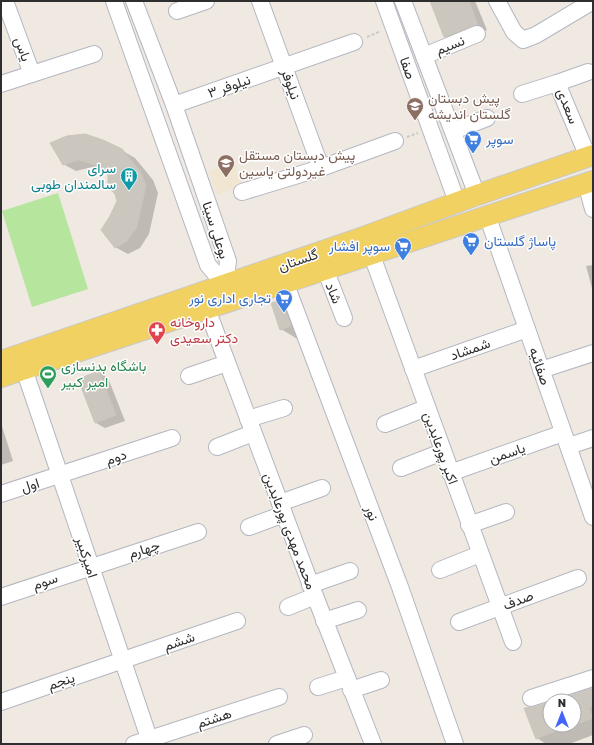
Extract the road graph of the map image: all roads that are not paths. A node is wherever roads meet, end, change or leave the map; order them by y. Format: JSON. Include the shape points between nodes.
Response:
{"nodes":[{"id":1,"x":5,"y":1,"type":"edge"},
{"id":2,"x":114,"y":1,"type":"edge"},
{"id":3,"x":134,"y":1,"type":"edge"},
{"id":4,"x":206,"y":1,"type":"edge"},
{"id":5,"x":260,"y":1,"type":"edge"},
{"id":6,"x":384,"y":1,"type":"edge"},
{"id":7,"x":403,"y":1,"type":"edge"},
{"id":8,"x":593,"y":1,"type":"edge"},
{"id":9,"x":503,"y":3,"type":"edge"},
{"id":10,"x":177,"y":11,"type":"dead end"},
{"id":11,"x":476,"y":34,"type":"dead end"},
{"id":12,"x":354,"y":42,"type":"road end"},
{"id":13,"x":94,"y":54,"type":"dead end"},
{"id":14,"x":424,"y":56,"type":"junction"},
{"id":15,"x":284,"y":66,"type":"junction"},
{"id":16,"x":588,"y":72,"type":"dead end"},
{"id":17,"x":32,"y":74,"type":"junction"},
{"id":18,"x":557,"y":83,"type":"junction"},
{"id":19,"x":1,"y":84,"type":"edge"},
{"id":20,"x":522,"y":94,"type":"dead end"},
{"id":21,"x":174,"y":105,"type":"junction"},
{"id":22,"x":486,"y":118,"type":"dead end"},
{"id":23,"x":453,"y":131,"type":"junction"},
{"id":24,"x":394,"y":141,"type":"road end"},
{"id":25,"x":591,"y":156,"type":"edge"},
{"id":26,"x":321,"y":168,"type":"junction"},
{"id":27,"x":467,"y":170,"type":"junction"},
{"id":28,"x":449,"y":179,"type":"junction"},
{"id":29,"x":590,"y":182,"type":"edge"},
{"id":30,"x":242,"y":192,"type":"dead end"},
{"id":31,"x":477,"y":194,"type":"junction"},
{"id":32,"x":457,"y":202,"type":"junction"},
{"id":33,"x":593,"y":209,"type":"edge"},
{"id":34,"x":487,"y":215,"type":"junction"},
{"id":35,"x":371,"y":253,"type":"junction"},
{"id":36,"x":325,"y":269,"type":"junction"},
{"id":37,"x":278,"y":284,"type":"junction"},
{"id":38,"x":228,"y":293,"type":"junction"},
{"id":39,"x":210,"y":317,"type":"junction"},
{"id":40,"x":344,"y":318,"type":"dead end"},
{"id":41,"x":154,"y":325,"type":"junction"},
{"id":42,"x":527,"y":329,"type":"junction"},
{"id":43,"x":593,"y":353,"type":"edge"},
{"id":44,"x":1,"y":361,"type":"edge"},
{"id":45,"x":227,"y":363,"type":"junction"},
{"id":46,"x":24,"y":369,"type":"junction"},
{"id":47,"x":412,"y":369,"type":"junction"},
{"id":48,"x":541,"y":370,"type":"junction"},
{"id":49,"x":189,"y":376,"type":"dead end"},
{"id":50,"x":1,"y":377,"type":"edge"},
{"id":51,"x":284,"y":408,"type":"dead end"},
{"id":52,"x":426,"y":408,"type":"junction"},
{"id":53,"x":385,"y":424,"type":"dead end"},
{"id":54,"x":251,"y":426,"type":"junction"},
{"id":55,"x":172,"y":438,"type":"dead end"},
{"id":56,"x":593,"y":438,"type":"edge"},
{"id":57,"x":566,"y":440,"type":"junction"},
{"id":58,"x":217,"y":447,"type":"dead end"},
{"id":59,"x":442,"y":452,"type":"junction"},
{"id":60,"x":401,"y":468,"type":"dead end"},
{"id":61,"x":450,"y":473,"type":"junction"},
{"id":62,"x":60,"y":476,"type":"junction"},
{"id":63,"x":322,"y":488,"type":"dead end"},
{"id":64,"x":1,"y":494,"type":"edge"},
{"id":65,"x":282,"y":509,"type":"junction"},
{"id":66,"x":506,"y":512,"type":"dead end"},
{"id":67,"x":593,"y":517,"type":"edge"},
{"id":68,"x":469,"y":525,"type":"junction"},
{"id":69,"x":249,"y":527,"type":"dead end"},
{"id":70,"x":198,"y":532,"type":"dead end"},
{"id":71,"x":480,"y":554,"type":"junction"},
{"id":72,"x":90,"y":566,"type":"junction"},
{"id":73,"x":440,"y":570,"type":"dead end"},
{"id":74,"x":350,"y":571,"type":"dead end"},
{"id":75,"x":578,"y":578,"type":"dead end"},
{"id":76,"x":312,"y":590,"type":"junction"},
{"id":77,"x":1,"y":597,"type":"edge"},
{"id":78,"x":288,"y":607,"type":"dead end"},
{"id":79,"x":500,"y":607,"type":"junction"},
{"id":80,"x":358,"y":610,"type":"dead end"},
{"id":81,"x":237,"y":621,"type":"dead end"},
{"id":82,"x":324,"y":621,"type":"junction"},
{"id":83,"x":459,"y":622,"type":"dead end"},
{"id":84,"x":513,"y":642,"type":"dead end"},
{"id":85,"x":122,"y":661,"type":"junction"},
{"id":86,"x":593,"y":678,"type":"edge"},
{"id":87,"x":381,"y":680,"type":"dead end"},
{"id":88,"x":349,"y":684,"type":"junction"},
{"id":89,"x":318,"y":687,"type":"dead end"},
{"id":90,"x":279,"y":697,"type":"dead end"},
{"id":91,"x":531,"y":698,"type":"dead end"},
{"id":92,"x":1,"y":702,"type":"edge"},
{"id":93,"x":304,"y":735,"type":"dead end"},
{"id":94,"x":150,"y":741,"type":"edge"},
{"id":95,"x":134,"y":744,"type":"edge"},
{"id":96,"x":277,"y":744,"type":"edge"},
{"id":97,"x":373,"y":744,"type":"edge"},
{"id":98,"x":455,"y":744,"type":"edge"}],
"edges":[{"from":1,"to":17,"type":"street","name":"یاس"},
{"from":2,"to":38,"type":"street","name":"بوعلی سینا","via":[[208,265]]},
{"from":3,"to":21,"type":"street","name":"بوعلی سینا"},
{"from":4,"to":10,"type":"street"},
{"from":5,"to":15,"type":"street","name":"نیلوفر"},
{"from":6,"to":28,"type":"street","name":"صفا"},
{"from":7,"to":14,"type":"street","name":"صفا"},
{"from":8,"to":9,"type":"street","via":[[523,40],[514,32]]},
{"from":11,"to":14,"type":"street","name":"نسیم"},
{"from":12,"to":15,"type":"street","name":"نیلوفر ۳"},
{"from":13,"to":17,"type":"street"},
{"from":14,"to":23,"type":"street","name":"صفا"},
{"from":15,"to":21,"type":"street","name":"نیلوفر ۳"},
{"from":15,"to":26,"type":"street","name":"نیلوفر"},
{"from":16,"to":18,"type":"street","name":"سعدی"},
{"from":17,"to":19,"type":"street"},
{"from":18,"to":20,"type":"street"},
{"from":18,"to":25,"type":"street","name":"سعدی"},
{"from":21,"to":38,"type":"street","name":"بوعلی سینا","via":[[228,261]]},
{"from":22,"to":23,"type":"street"},
{"from":23,"to":27,"type":"street","name":"صفا"},
{"from":24,"to":26,"type":"street"},
{"from":25,"to":31,"type":"main road","name":"گلستان"},
{"from":26,"to":30,"type":"street"},
{"from":27,"to":28,"type":"street","via":[[462,182],[452,182]]},
{"from":27,"to":31,"type":"street","name":"صفا"},
{"from":28,"to":32,"type":"street","name":"صفا"},
{"from":29,"to":33,"type":"street"},
{"from":29,"to":34,"type":"main road","name":"گلستان"},
{"from":31,"to":32,"type":"main road","name":"گلستان"},
{"from":32,"to":38,"type":"main road","name":"گلستان","via":[[358,239]]},
{"from":34,"to":35,"type":"main road","name":"گلستان"},
{"from":34,"to":42,"type":"street","name":"صفائیه"},
{"from":35,"to":36,"type":"main road","name":"گلستان"},
{"from":35,"to":47,"type":"street","name":"اکبر پورعابدین"},
{"from":36,"to":37,"type":"main road","name":"گلستان"},
{"from":36,"to":40,"type":"street","name":"شاد"},
{"from":37,"to":38,"type":"main road","name":"گلستان"},
{"from":37,"to":39,"type":"street","via":[[259,299]]},
{"from":37,"to":98,"type":"street","name":"نور","via":[[397,580]]},
{"from":38,"to":41,"type":"main road","name":"گلستان"},
{"from":38,"to":44,"type":"main road","name":"گلستان"},
{"from":39,"to":41,"type":"street","via":[[175,328]]},
{"from":39,"to":45,"type":"street","name":"محمد مهدی پورعابدین"},
{"from":41,"to":46,"type":"main road","name":"گلستان"},
{"from":42,"to":47,"type":"street","name":"شمشاد"},
{"from":42,"to":48,"type":"street","name":"صفائیه"},
{"from":43,"to":48,"type":"street"},
{"from":45,"to":49,"type":"street"},
{"from":45,"to":54,"type":"street","name":"محمد مهدی پورعابدین"},
{"from":46,"to":50,"type":"main road","name":"گلستان"},
{"from":46,"to":62,"type":"street","name":"امیرکبیر"},
{"from":47,"to":52,"type":"street","name":"اکبر پورعابدین"},
{"from":48,"to":57,"type":"street","name":"صفائیه"},
{"from":51,"to":54,"type":"street"},
{"from":52,"to":53,"type":"street"},
{"from":52,"to":59,"type":"street","name":"اکبر پورعابدین"},
{"from":54,"to":58,"type":"street"},
{"from":54,"to":65,"type":"street","name":"محمد مهدی پورعابدین"},
{"from":55,"to":62,"type":"street","name":"دوم"},
{"from":56,"to":57,"type":"street","name":"یاسمن"},
{"from":57,"to":61,"type":"street","name":"یاسمن"},
{"from":57,"to":67,"type":"street","name":"صفائیه"},
{"from":59,"to":60,"type":"street"},
{"from":59,"to":61,"type":"street","name":"اکبر پورعابدین"},
{"from":61,"to":68,"type":"street","name":"اکبر پورعابدین"},
{"from":62,"to":64,"type":"street","name":"اول"},
{"from":62,"to":72,"type":"street","name":"امیرکبیر"},
{"from":63,"to":65,"type":"street"},
{"from":65,"to":69,"type":"street"},
{"from":65,"to":76,"type":"street","name":"محمد مهدی پورعابدین"},
{"from":66,"to":68,"type":"street"},
{"from":68,"to":71,"type":"street","name":"اکبر پورعابدین"},
{"from":70,"to":72,"type":"street","name":"چهارم"},
{"from":71,"to":73,"type":"street"},
{"from":71,"to":79,"type":"street","name":"اکبر پورعابدین"},
{"from":72,"to":77,"type":"street","name":"سوم"},
{"from":72,"to":85,"type":"street","name":"امیرکبیر"},
{"from":74,"to":76,"type":"street"},
{"from":75,"to":79,"type":"street","name":"صدف"},
{"from":76,"to":78,"type":"street"},
{"from":76,"to":82,"type":"street","name":"محمد مهدی پورعابدین"},
{"from":79,"to":83,"type":"street","name":"صدف"},
{"from":79,"to":84,"type":"street","name":"اکبر پورعابدین"},
{"from":80,"to":82,"type":"street"},
{"from":81,"to":85,"type":"street","name":"ششم"},
{"from":82,"to":88,"type":"street","name":"محمد مهدی پورعابدین"},
{"from":85,"to":92,"type":"street","name":"پنجم"},
{"from":85,"to":94,"type":"street","name":"امیرکبیر"},
{"from":86,"to":91,"type":"street"},
{"from":87,"to":88,"type":"street"},
{"from":88,"to":89,"type":"street"},
{"from":88,"to":97,"type":"street","name":"محمد مهدی پورعابدین"},
{"from":90,"to":94,"type":"street","name":"هشتم"},
{"from":93,"to":96,"type":"street"},
{"from":94,"to":95,"type":"street","name":"هشتم"}]}
